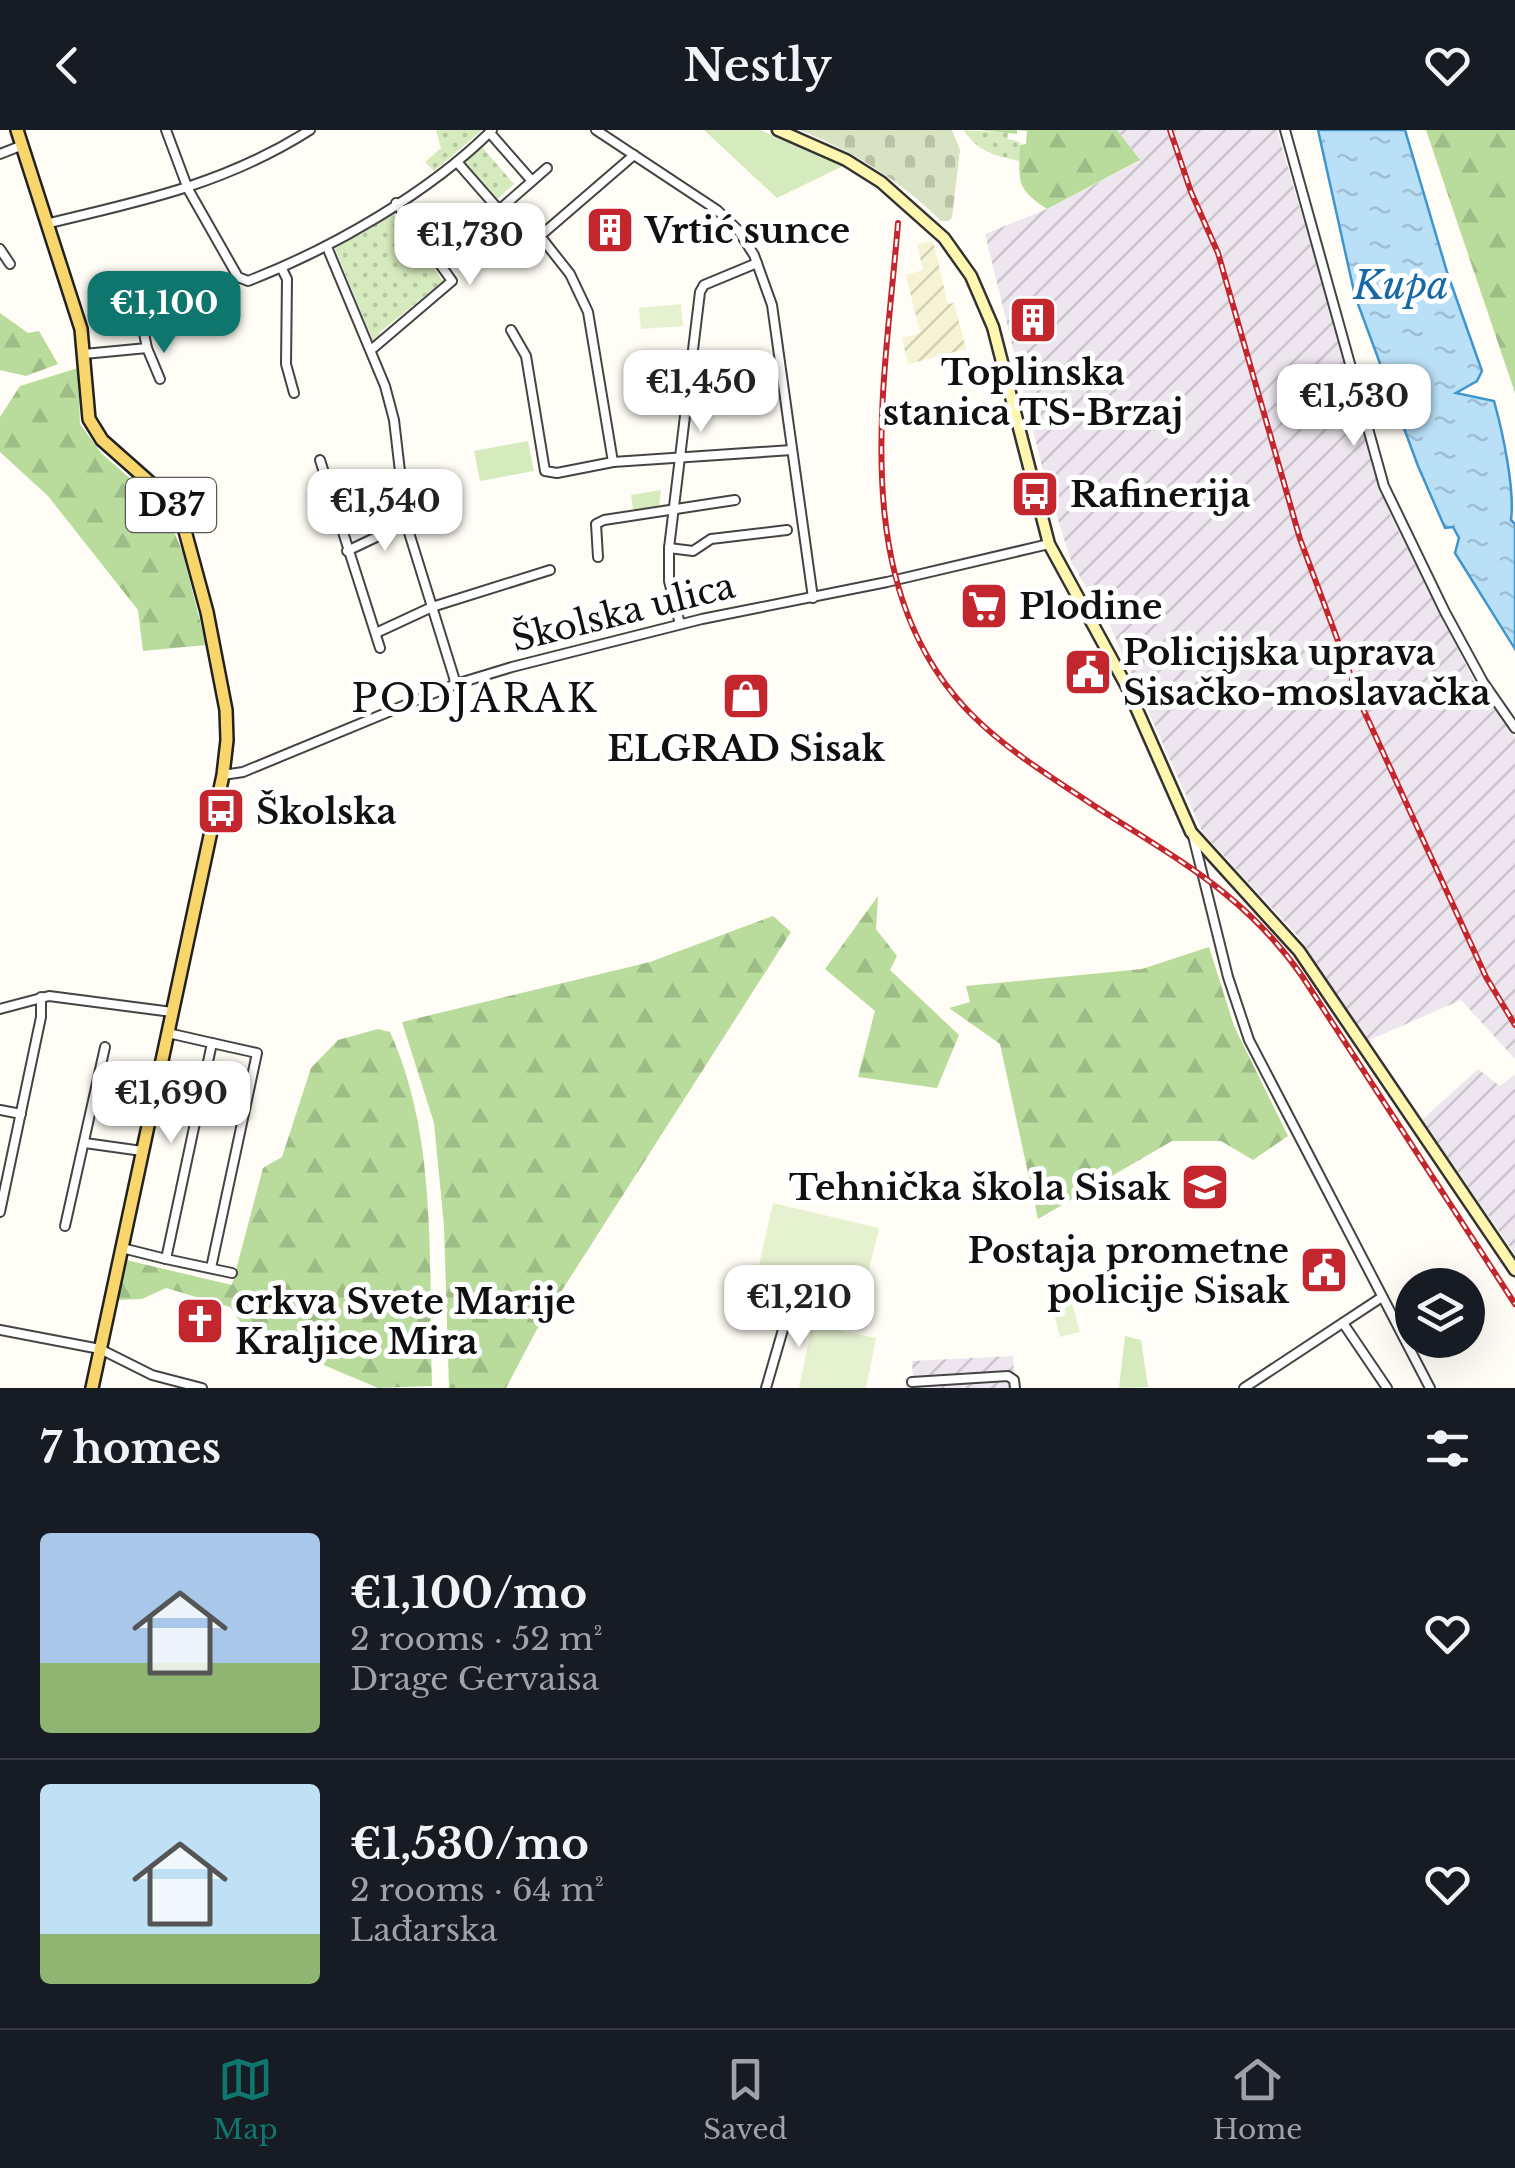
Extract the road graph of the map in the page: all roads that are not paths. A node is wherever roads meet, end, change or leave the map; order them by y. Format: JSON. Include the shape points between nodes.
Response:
{"nodes":[{"id":1,"x":16,"y":130,"type":"edge"},
{"id":2,"x":166,"y":130,"type":"edge"},
{"id":3,"x":310,"y":130,"type":"edge"},
{"id":4,"x":596,"y":130,"type":"edge"},
{"id":5,"x":778,"y":130,"type":"edge"},
{"id":6,"x":1285,"y":130,"type":"edge"},
{"id":7,"x":491,"y":132,"type":"edge"},
{"id":8,"x":22,"y":145,"type":"junction"},
{"id":9,"x":0,"y":154,"type":"edge"},
{"id":10,"x":634,"y":155,"type":"junction"},
{"id":11,"x":457,"y":162,"type":"junction"},
{"id":12,"x":548,"y":168,"type":"dead end"},
{"id":13,"x":532,"y":181,"type":"junction"},
{"id":14,"x":188,"y":189,"type":"junction"},
{"id":15,"x":396,"y":203,"type":"junction"},
{"id":16,"x":48,"y":223,"type":"junction"},
{"id":17,"x":327,"y":247,"type":"junction"},
{"id":18,"x":0,"y":249,"type":"edge"},
{"id":19,"x":758,"y":263,"type":"junction"},
{"id":20,"x":10,"y":264,"type":"dead end"},
{"id":21,"x":282,"y":269,"type":"junction"},
{"id":22,"x":133,"y":279,"type":"dead end"},
{"id":23,"x":511,"y":330,"type":"dead end"},
{"id":24,"x":147,"y":348,"type":"junction"},
{"id":25,"x":372,"y":350,"type":"junction"},
{"id":26,"x":84,"y":354,"type":"junction"},
{"id":27,"x":160,"y":379,"type":"dead end"},
{"id":28,"x":294,"y":394,"type":"dead end"},
{"id":29,"x":792,"y":450,"type":"junction"},
{"id":30,"x":679,"y":457,"type":"junction"},
{"id":31,"x":320,"y":460,"type":"dead end"},
{"id":32,"x":613,"y":462,"type":"junction"},
{"id":33,"x":735,"y":500,"type":"dead end"},
{"id":34,"x":673,"y":508,"type":"junction"},
{"id":35,"x":406,"y":522,"type":"junction"},
{"id":36,"x":788,"y":530,"type":"dead end"},
{"id":37,"x":1049,"y":544,"type":"junction"},
{"id":38,"x":669,"y":548,"type":"junction"},
{"id":39,"x":347,"y":552,"type":"junction"},
{"id":40,"x":598,"y":557,"type":"dead end"},
{"id":41,"x":550,"y":570,"type":"dead end"},
{"id":42,"x":812,"y":598,"type":"junction"},
{"id":43,"x":432,"y":606,"type":"junction"},
{"id":44,"x":680,"y":624,"type":"junction"},
{"id":45,"x":376,"y":634,"type":"junction"},
{"id":46,"x":380,"y":648,"type":"dead end"},
{"id":47,"x":456,"y":684,"type":"junction"},
{"id":48,"x":1515,"y":728,"type":"edge"},
{"id":49,"x":222,"y":775,"type":"junction"},
{"id":50,"x":1192,"y":832,"type":"junction"},
{"id":51,"x":42,"y":996,"type":"junction"},
{"id":52,"x":0,"y":1010,"type":"edge"},
{"id":53,"x":172,"y":1012,"type":"junction"},
{"id":54,"x":168,"y":1034,"type":"junction"},
{"id":55,"x":212,"y":1043,"type":"junction"},
{"id":56,"x":104,"y":1047,"type":"dead end"},
{"id":57,"x":0,"y":1110,"type":"edge"},
{"id":58,"x":21,"y":1114,"type":"junction"},
{"id":59,"x":85,"y":1142,"type":"junction"},
{"id":60,"x":142,"y":1151,"type":"junction"},
{"id":61,"x":0,"y":1212,"type":"edge"},
{"id":62,"x":65,"y":1226,"type":"dead end"},
{"id":63,"x":122,"y":1248,"type":"junction"},
{"id":64,"x":166,"y":1258,"type":"junction"},
{"id":65,"x":211,"y":1268,"type":"junction"},
{"id":66,"x":1515,"y":1270,"type":"edge"},
{"id":67,"x":232,"y":1273,"type":"dead end"},
{"id":68,"x":1382,"y":1298,"type":"junction"},
{"id":69,"x":790,"y":1302,"type":"dead end"},
{"id":70,"x":1343,"y":1322,"type":"junction"},
{"id":71,"x":0,"y":1330,"type":"edge"},
{"id":72,"x":100,"y":1350,"type":"junction"},
{"id":73,"x":912,"y":1382,"type":"dead end"},
{"id":74,"x":92,"y":1388,"type":"edge"},
{"id":75,"x":202,"y":1388,"type":"edge"},
{"id":76,"x":766,"y":1388,"type":"edge"},
{"id":77,"x":1015,"y":1388,"type":"edge"},
{"id":78,"x":1244,"y":1388,"type":"edge"},
{"id":79,"x":1387,"y":1388,"type":"edge"},
{"id":80,"x":1430,"y":1388,"type":"edge"}],
"edges":[{"from":1,"to":8,"type":"main road","number":"D37"},
{"from":2,"to":14,"type":"street"},
{"from":3,"to":14,"type":"street","via":[[235,172]]},
{"from":4,"to":10,"type":"street"},
{"from":5,"to":37,"type":"main road","via":[[880,182],[958,256],[993,327]]},
{"from":6,"to":48,"type":"street","via":[[1384,486],[1445,612]]},
{"from":7,"to":11,"type":"street"},
{"from":7,"to":13,"type":"street"},
{"from":8,"to":9,"type":"street"},
{"from":8,"to":16,"type":"main road","number":"D37"},
{"from":10,"to":19,"type":"street","via":[[728,220]]},
{"from":10,"to":32,"type":"street","via":[[540,236],[570,274],[588,312]]},
{"from":11,"to":13,"type":"street","via":[[500,210]]},
{"from":11,"to":15,"type":"street"},
{"from":12,"to":13,"type":"street"},
{"from":14,"to":16,"type":"street"},
{"from":14,"to":21,"type":"street","via":[[238,277],[248,281]]},
{"from":15,"to":17,"type":"street"},
{"from":15,"to":25,"type":"street","via":[[452,282]]},
{"from":16,"to":26,"type":"main road","number":"D37"},
{"from":17,"to":21,"type":"street"},
{"from":17,"to":25,"type":"street"},
{"from":18,"to":20,"type":"street"},
{"from":19,"to":29,"type":"street","via":[[772,304]]},
{"from":19,"to":30,"type":"street","via":[[701,288]]},
{"from":21,"to":28,"type":"street","via":[[286,364]]},
{"from":22,"to":24,"type":"street"},
{"from":23,"to":32,"type":"street","via":[[526,356],[545,471]]},
{"from":24,"to":26,"type":"street"},
{"from":24,"to":27,"type":"street"},
{"from":25,"to":35,"type":"street","via":[[394,420]]},
{"from":26,"to":49,"type":"main road","number":"D37","via":[[92,426],[164,494],[184,530],[226,710]]},
{"from":29,"to":30,"type":"street"},
{"from":29,"to":42,"type":"street"},
{"from":30,"to":32,"type":"street"},
{"from":30,"to":34,"type":"street"},
{"from":31,"to":39,"type":"street"},
{"from":33,"to":34,"type":"street"},
{"from":34,"to":38,"type":"street"},
{"from":34,"to":40,"type":"street","via":[[596,524]]},
{"from":35,"to":39,"type":"street"},
{"from":35,"to":43,"type":"street"},
{"from":36,"to":38,"type":"street","via":[[710,539],[693,551]]},
{"from":37,"to":42,"type":"street","name":"Školska ulica"},
{"from":37,"to":50,"type":"main road","via":[[1127,687]]},
{"from":38,"to":44,"type":"street"},
{"from":39,"to":45,"type":"street"},
{"from":41,"to":43,"type":"street"},
{"from":42,"to":44,"type":"street","name":"Školska ulica"},
{"from":43,"to":45,"type":"street"},
{"from":43,"to":47,"type":"street"},
{"from":44,"to":47,"type":"street","name":"Školska ulica"},
{"from":45,"to":46,"type":"street"},
{"from":47,"to":49,"type":"street","name":"Školska ulica"},
{"from":49,"to":53,"type":"main road","number":"D37"},
{"from":50,"to":66,"type":"main road","via":[[1298,951]]},
{"from":50,"to":68,"type":"street","via":[[1249,1040]]},
{"from":51,"to":52,"type":"street"},
{"from":51,"to":53,"type":"street"},
{"from":51,"to":58,"type":"street"},
{"from":53,"to":54,"type":"main road","number":"D37"},
{"from":54,"to":55,"type":"street"},
{"from":54,"to":60,"type":"main road","number":"D37"},
{"from":55,"to":64,"type":"street"},
{"from":55,"to":65,"type":"street","via":[[257,1053]]},
{"from":56,"to":59,"type":"street"},
{"from":57,"to":58,"type":"street"},
{"from":58,"to":61,"type":"street"},
{"from":59,"to":60,"type":"street"},
{"from":59,"to":62,"type":"street"},
{"from":60,"to":63,"type":"main road","number":"D37"},
{"from":63,"to":64,"type":"street"},
{"from":63,"to":72,"type":"main road","number":"D37"},
{"from":64,"to":65,"type":"street"},
{"from":65,"to":67,"type":"street"},
{"from":68,"to":70,"type":"street"},
{"from":68,"to":80,"type":"street"},
{"from":69,"to":76,"type":"street"},
{"from":70,"to":78,"type":"street"},
{"from":70,"to":79,"type":"street"},
{"from":71,"to":72,"type":"street"},
{"from":72,"to":74,"type":"main road","number":"D37"},
{"from":72,"to":75,"type":"street"},
{"from":73,"to":77,"type":"street","via":[[1006,1376]]}]}
